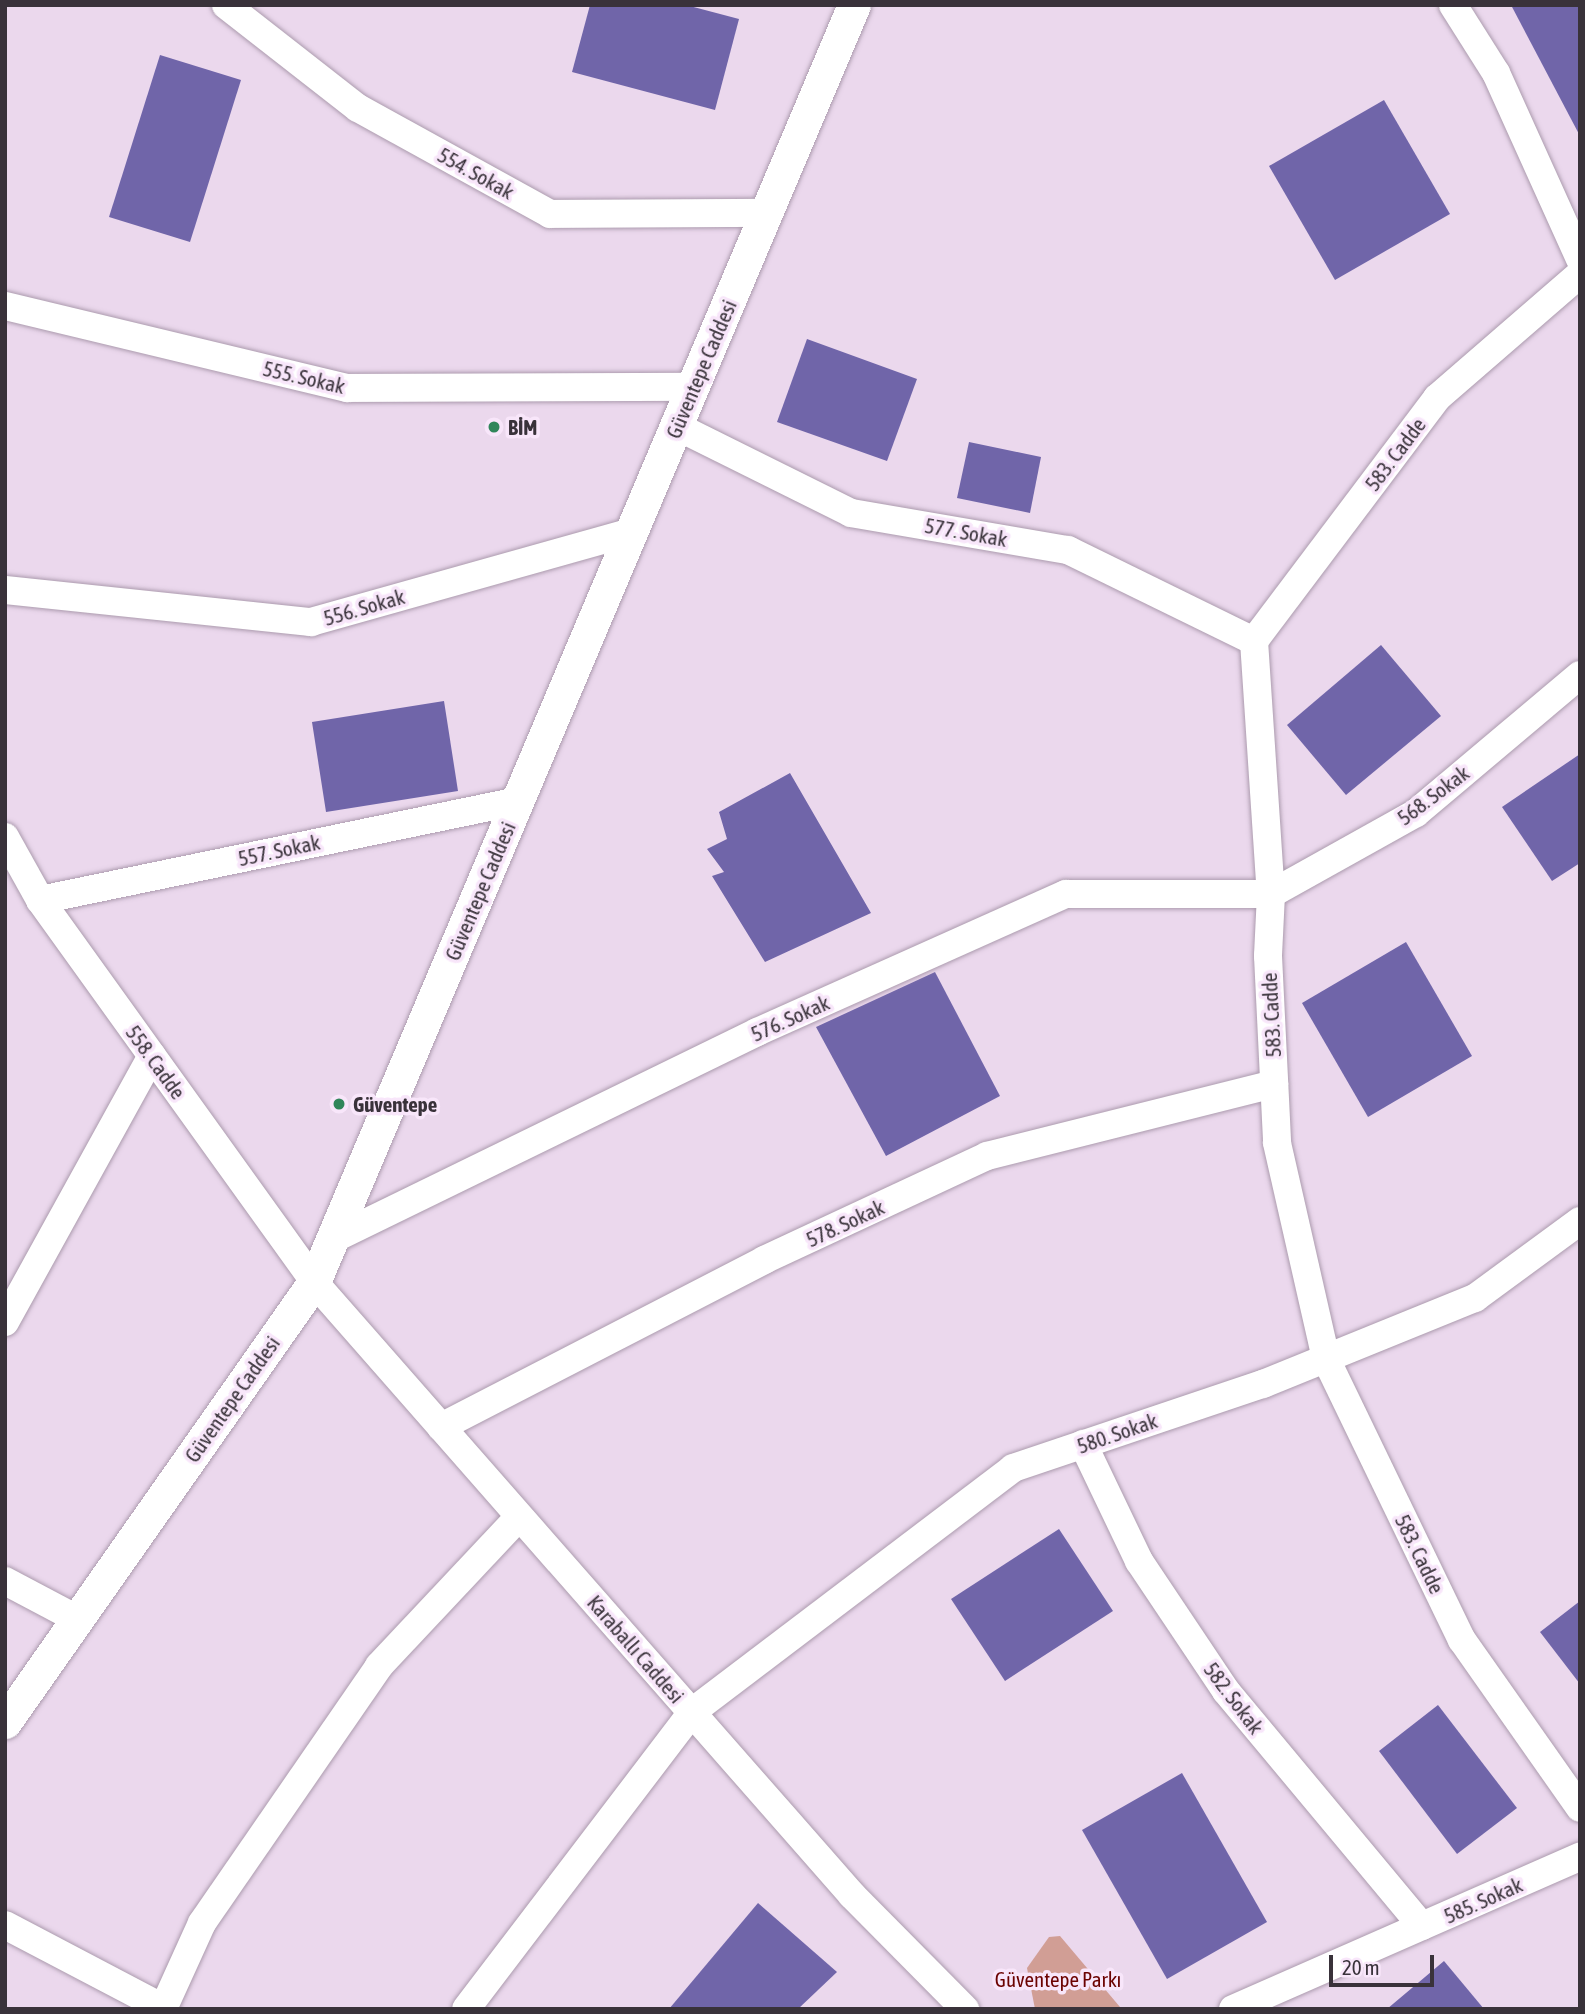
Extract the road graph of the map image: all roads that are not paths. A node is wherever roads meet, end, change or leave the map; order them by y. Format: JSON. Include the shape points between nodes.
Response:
{"nodes":[{"id":1,"x":226,"y":5,"type":"edge"},
{"id":2,"x":855,"y":5,"type":"edge"},
{"id":3,"x":1453,"y":5,"type":"edge"},
{"id":4,"x":767,"y":213,"type":"junction"},
{"id":5,"x":1580,"y":259,"type":"edge"},
{"id":6,"x":1580,"y":274,"type":"edge"},
{"id":7,"x":5,"y":306,"type":"edge"},
{"id":8,"x":693,"y":387,"type":"junction"},
{"id":9,"x":676,"y":426,"type":"junction"},
{"id":10,"x":631,"y":532,"type":"junction"},
{"id":11,"x":5,"y":590,"type":"edge"},
{"id":12,"x":1254,"y":640,"type":"junction"},
{"id":13,"x":1580,"y":675,"type":"edge"},
{"id":14,"x":518,"y":801,"type":"junction"},
{"id":15,"x":5,"y":837,"type":"edge"},
{"id":16,"x":1271,"y":894,"type":"junction"},
{"id":17,"x":40,"y":900,"type":"junction"},
{"id":18,"x":152,"y":1056,"type":"junction"},
{"id":19,"x":1274,"y":1084,"type":"junction"},
{"id":20,"x":1580,"y":1221,"type":"edge"},
{"id":21,"x":333,"y":1239,"type":"junction"},
{"id":22,"x":314,"y":1282,"type":"junction"},
{"id":23,"x":15,"y":1284,"type":"edge"},
{"id":24,"x":5,"y":1322,"type":"edge"},
{"id":25,"x":1326,"y":1359,"type":"junction"},
{"id":26,"x":441,"y":1427,"type":"junction"},
{"id":27,"x":1083,"y":1444,"type":"junction"},
{"id":28,"x":519,"y":1517,"type":"junction"},
{"id":29,"x":5,"y":1581,"type":"edge"},
{"id":30,"x":78,"y":1619,"type":"junction"},
{"id":31,"x":692,"y":1712,"type":"junction"},
{"id":32,"x":5,"y":1722,"type":"edge"},
{"id":33,"x":1580,"y":1808,"type":"edge"},
{"id":34,"x":1580,"y":1857,"type":"edge"},
{"id":35,"x":5,"y":1925,"type":"edge"},
{"id":36,"x":1422,"y":1926,"type":"junction"},
{"id":37,"x":164,"y":2009,"type":"edge"},
{"id":38,"x":466,"y":2009,"type":"edge"},
{"id":39,"x":965,"y":2009,"type":"edge"},
{"id":40,"x":1233,"y":2009,"type":"edge"}],
"edges":[{"from":1,"to":4,"type":"street","name":"554. Sokak","via":[[358,108],[550,214]]},
{"from":2,"to":4,"type":"street","name":"Güventepe Caddesi"},
{"from":3,"to":5,"type":"street","via":[[1496,73]]},
{"from":4,"to":8,"type":"street","name":"Güventepe Caddesi"},
{"from":6,"to":12,"type":"street","name":"583. Cadde","via":[[1437,398]]},
{"from":7,"to":8,"type":"street","name":"555. Sokak","via":[[347,388]]},
{"from":8,"to":9,"type":"street","name":"Güventepe Caddesi"},
{"from":9,"to":10,"type":"street","name":"Güventepe Caddesi"},
{"from":9,"to":12,"type":"street","name":"577. Sokak","via":[[851,513],[1068,550]]},
{"from":10,"to":11,"type":"street","name":"556. Sokak","via":[[311,622]]},
{"from":10,"to":14,"type":"street","name":"Güventepe Caddesi"},
{"from":12,"to":16,"type":"street","name":"583. Cadde"},
{"from":13,"to":16,"type":"street","name":"568. Sokak","via":[[1416,813]]},
{"from":14,"to":17,"type":"street","name":"557. Sokak"},
{"from":14,"to":21,"type":"street","name":"Güventepe Caddesi"},
{"from":15,"to":17,"type":"street","name":"558. Cadde"},
{"from":16,"to":19,"type":"street","name":"583. Cadde","via":[[1268,956]]},
{"from":16,"to":21,"type":"street","name":"576. Sokak","via":[[1066,894],[757,1032]]},
{"from":17,"to":18,"type":"street","name":"558. Cadde"},
{"from":18,"to":22,"type":"street","name":"558. Cadde"},
{"from":18,"to":23,"type":"street"},
{"from":19,"to":25,"type":"street","name":"583. Cadde","via":[[1277,1143]]},
{"from":19,"to":26,"type":"street","name":"578. Sokak","via":[[987,1156],[764,1260]]},
{"from":20,"to":25,"type":"street","name":"580. Sokak","via":[[1475,1298]]},
{"from":21,"to":22,"type":"street","name":"Güventepe Caddesi"},
{"from":22,"to":26,"type":"street","name":"Karaballı Caddesi"},
{"from":22,"to":30,"type":"street","name":"Güventepe Caddesi"},
{"from":23,"to":24,"type":"street"},
{"from":25,"to":27,"type":"street","name":"580. Sokak"},
{"from":25,"to":33,"type":"street","name":"583. Cadde","via":[[1462,1640]]},
{"from":26,"to":28,"type":"street","name":"Karaballı Caddesi"},
{"from":27,"to":31,"type":"street","name":"580. Sokak","via":[[1013,1468]]},
{"from":27,"to":36,"type":"street","name":"582. Sokak","via":[[1139,1561],[1226,1691]]},
{"from":28,"to":31,"type":"street","name":"Karaballı Caddesi"},
{"from":28,"to":37,"type":"street","via":[[379,1666],[202,1923]]},
{"from":29,"to":30,"type":"street"},
{"from":30,"to":32,"type":"street","name":"Güventepe Caddesi"},
{"from":31,"to":38,"type":"street","name":"580. Sokak"},
{"from":31,"to":39,"type":"street","name":"Karaballı Caddesi","via":[[852,1895]]},
{"from":34,"to":36,"type":"street","name":"585. Sokak"},
{"from":35,"to":37,"type":"street"},
{"from":36,"to":40,"type":"street","name":"585. Sokak"}]}
